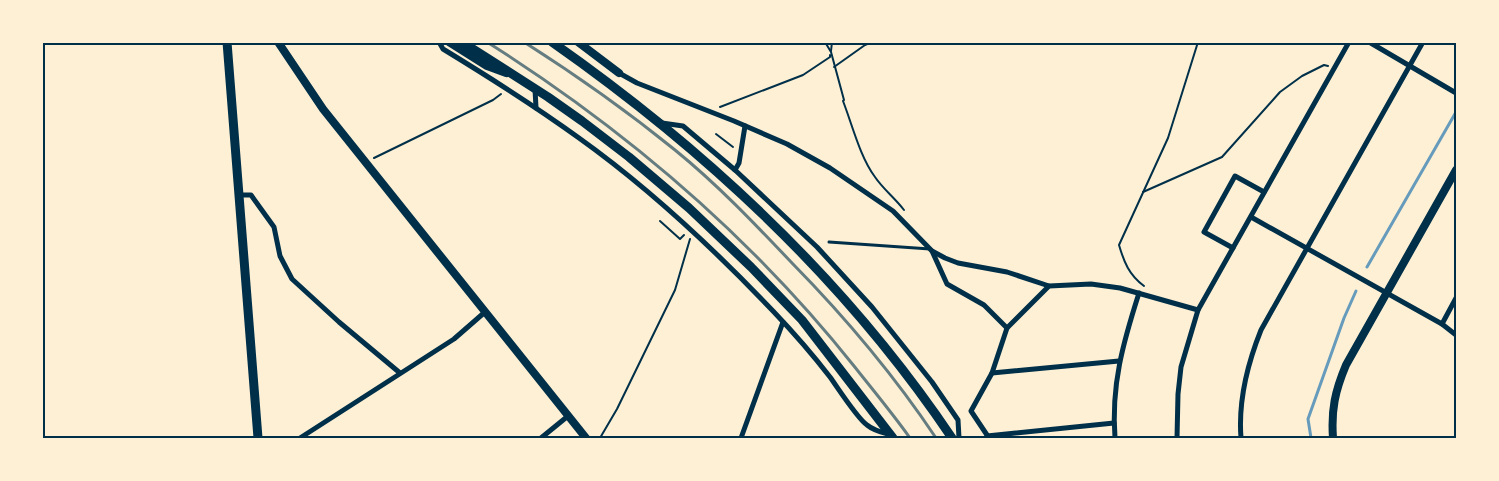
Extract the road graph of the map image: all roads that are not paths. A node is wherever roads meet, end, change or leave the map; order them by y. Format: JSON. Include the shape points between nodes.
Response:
{"nodes":[{"id":1,"x":227,"y":42,"type":"edge"},
{"id":2,"x":278,"y":42,"type":"edge"},
{"id":3,"x":439,"y":42,"type":"edge"},
{"id":4,"x":449,"y":42,"type":"edge"},
{"id":5,"x":462,"y":42,"type":"edge"},
{"id":6,"x":552,"y":42,"type":"edge"},
{"id":7,"x":578,"y":42,"type":"edge"},
{"id":8,"x":1349,"y":42,"type":"edge"},
{"id":9,"x":1368,"y":42,"type":"edge"},
{"id":10,"x":1423,"y":42,"type":"edge"},
{"id":11,"x":1410,"y":66,"type":"junction"},
{"id":12,"x":619,"y":74,"type":"joint"},
{"id":13,"x":515,"y":76,"type":"junction"},
{"id":14,"x":535,"y":88,"type":"junction"},
{"id":15,"x":1456,"y":93,"type":"edge"},
{"id":16,"x":536,"y":108,"type":"junction"},
{"id":17,"x":659,"y":122,"type":"junction"},
{"id":18,"x":745,"y":126,"type":"junction"},
{"id":19,"x":735,"y":170,"type":"junction"},
{"id":20,"x":1456,"y":170,"type":"edge"},
{"id":21,"x":1264,"y":192,"type":"junction"},
{"id":22,"x":239,"y":195,"type":"junction"},
{"id":23,"x":1251,"y":217,"type":"junction"},
{"id":24,"x":829,"y":242,"type":"dead end"},
{"id":25,"x":1233,"y":248,"type":"junction"},
{"id":26,"x":1307,"y":248,"type":"junction"},
{"id":27,"x":931,"y":250,"type":"junction"},
{"id":28,"x":1049,"y":286,"type":"junction"},
{"id":29,"x":1139,"y":293,"type":"junction"},
{"id":30,"x":1387,"y":294,"type":"junction"},
{"id":31,"x":1456,"y":298,"type":"edge"},
{"id":32,"x":1198,"y":310,"type":"junction"},
{"id":33,"x":485,"y":312,"type":"junction"},
{"id":34,"x":783,"y":322,"type":"junction"},
{"id":35,"x":1442,"y":324,"type":"junction"},
{"id":36,"x":1007,"y":328,"type":"junction"},
{"id":37,"x":1456,"y":335,"type":"edge"},
{"id":38,"x":1119,"y":361,"type":"junction"},
{"id":39,"x":400,"y":373,"type":"junction"},
{"id":40,"x":992,"y":373,"type":"junction"},
{"id":41,"x":568,"y":416,"type":"junction"},
{"id":42,"x":1114,"y":423,"type":"junction"},
{"id":43,"x":892,"y":436,"type":"edge"},
{"id":44,"x":988,"y":437,"type":"edge"},
{"id":45,"x":258,"y":438,"type":"edge"},
{"id":46,"x":300,"y":438,"type":"edge"},
{"id":47,"x":541,"y":438,"type":"edge"},
{"id":48,"x":586,"y":438,"type":"edge"},
{"id":49,"x":741,"y":438,"type":"edge"},
{"id":50,"x":952,"y":438,"type":"edge"},
{"id":51,"x":959,"y":438,"type":"edge"},
{"id":52,"x":1115,"y":438,"type":"edge"},
{"id":53,"x":1177,"y":438,"type":"edge"},
{"id":54,"x":1241,"y":438,"type":"edge"},
{"id":55,"x":1333,"y":438,"type":"edge"}],
"edges":[{"from":1,"to":22,"type":"main road"},
{"from":2,"to":33,"type":"street","via":[[323,109]]},
{"from":3,"to":16,"type":"street","via":[[442,49]]},
{"from":4,"to":13,"type":"street","via":[[487,66]]},
{"from":5,"to":13,"type":"main road"},
{"from":6,"to":17,"type":"main road"},
{"from":7,"to":12,"type":"street"},
{"from":8,"to":21,"type":"street"},
{"from":9,"to":11,"type":"street"},
{"from":10,"to":11,"type":"street"},
{"from":11,"to":15,"type":"street"},
{"from":11,"to":26,"type":"street"},
{"from":12,"to":18,"type":"street"},
{"from":13,"to":14,"type":"main road"},
{"from":14,"to":16,"type":"street"},
{"from":14,"to":43,"type":"main road","via":[[629,157],[719,235],[802,320]]},
{"from":16,"to":34,"type":"street","via":[[631,178],[695,234]]},
{"from":17,"to":19,"type":"street","via":[[683,126]]},
{"from":17,"to":50,"type":"main road","via":[[717,172],[830,284],[922,394]]},
{"from":18,"to":19,"type":"street"},
{"from":18,"to":27,"type":"street","via":[[830,168],[893,211]]},
{"from":19,"to":51,"type":"street","via":[[817,247],[872,307],[958,420]]},
{"from":20,"to":30,"type":"street"},
{"from":21,"to":23,"type":"street"},
{"from":21,"to":25,"type":"street","via":[[1235,176],[1226,192],[1204,232]]},
{"from":22,"to":39,"type":"street","via":[[251,194],[274,227],[280,256],[292,279]]},
{"from":22,"to":45,"type":"main road"},
{"from":23,"to":25,"type":"street"},
{"from":23,"to":26,"type":"street"},
{"from":24,"to":27,"type":"lane"},
{"from":25,"to":32,"type":"street"},
{"from":26,"to":30,"type":"street"},
{"from":26,"to":54,"type":"street","via":[[1261,330],[1248,364],[1241,406]]},
{"from":27,"to":28,"type":"street","via":[[958,262],[1007,272]]},
{"from":27,"to":36,"type":"street","via":[[947,284],[984,305]]},
{"from":28,"to":29,"type":"street","via":[[1091,284]]},
{"from":28,"to":36,"type":"street"},
{"from":29,"to":32,"type":"street"},
{"from":29,"to":38,"type":"street"},
{"from":30,"to":35,"type":"street"},
{"from":30,"to":55,"type":"street","via":[[1338,384],[1333,403]]},
{"from":31,"to":35,"type":"street"},
{"from":32,"to":53,"type":"street","via":[[1182,367]]},
{"from":33,"to":39,"type":"street","via":[[454,339]]},
{"from":33,"to":41,"type":"street"},
{"from":34,"to":43,"type":"street","via":[[865,424]]},
{"from":34,"to":49,"type":"street"},
{"from":35,"to":37,"type":"street"},
{"from":36,"to":40,"type":"street"},
{"from":38,"to":40,"type":"street"},
{"from":38,"to":42,"type":"street"},
{"from":39,"to":46,"type":"street"},
{"from":40,"to":44,"type":"street","via":[[971,411]]},
{"from":41,"to":47,"type":"street"},
{"from":41,"to":48,"type":"street"},
{"from":42,"to":44,"type":"street"},
{"from":42,"to":52,"type":"street"}]}
